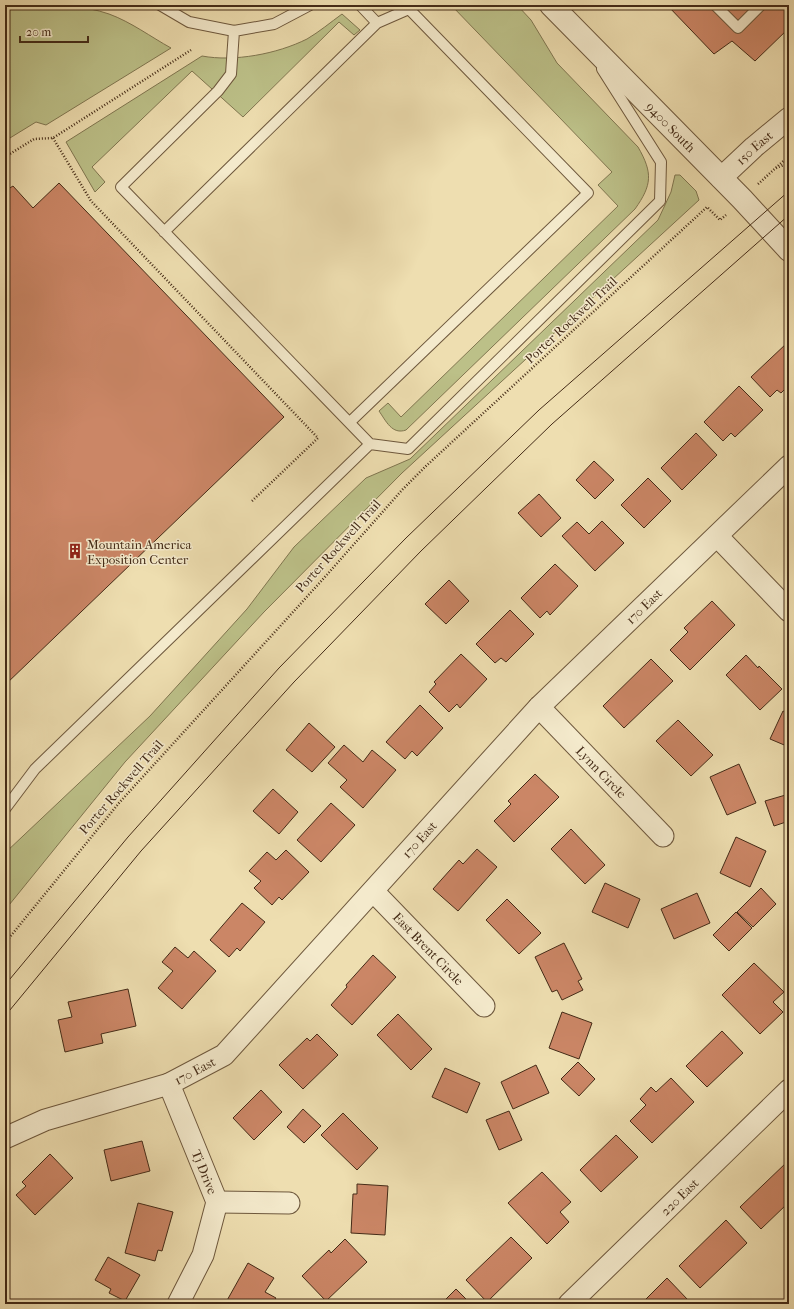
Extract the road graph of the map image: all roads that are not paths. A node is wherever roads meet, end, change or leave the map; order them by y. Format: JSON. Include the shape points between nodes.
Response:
{"nodes":[{"id":1,"x":160,"y":5,"type":"edge"},
{"id":2,"x":310,"y":5,"type":"edge"},
{"id":3,"x":360,"y":5,"type":"edge"},
{"id":4,"x":552,"y":5,"type":"edge"},
{"id":5,"x":715,"y":5,"type":"edge"},
{"id":6,"x":760,"y":5,"type":"edge"},
{"id":7,"x":377,"y":23,"type":"junction"},
{"id":8,"x":234,"y":31,"type":"junction"},
{"id":9,"x":582,"y":37,"type":"junction"},
{"id":10,"x":789,"y":118,"type":"edge"},
{"id":11,"x":721,"y":178,"type":"junction"},
{"id":12,"x":164,"y":232,"type":"junction"},
{"id":13,"x":789,"y":250,"type":"edge"},
{"id":14,"x":350,"y":422,"type":"junction"},
{"id":15,"x":370,"y":444,"type":"junction"},
{"id":16,"x":789,"y":466,"type":"edge"},
{"id":17,"x":717,"y":536,"type":"junction"},
{"id":18,"x":789,"y":611,"type":"edge"},
{"id":19,"x":539,"y":707,"type":"junction"},
{"id":20,"x":5,"y":809,"type":"edge"},
{"id":21,"x":663,"y":836,"type":"dead end"},
{"id":22,"x":373,"y":891,"type":"junction"},
{"id":23,"x":484,"y":1006,"type":"dead end"},
{"id":24,"x":170,"y":1084,"type":"junction"},
{"id":25,"x":789,"y":1090,"type":"edge"},
{"id":26,"x":5,"y":1138,"type":"edge"},
{"id":27,"x":217,"y":1202,"type":"junction"},
{"id":28,"x":290,"y":1203,"type":"dead end"},
{"id":29,"x":178,"y":1304,"type":"edge"},
{"id":30,"x":569,"y":1304,"type":"edge"}],
"edges":[{"from":1,"to":8,"type":"lane","via":[[189,22]]},
{"from":2,"to":8,"type":"lane","via":[[274,24]]},
{"from":3,"to":7,"type":"lane"},
{"from":4,"to":9,"type":"street","name":"9400 South"},
{"from":5,"to":6,"type":"lane","via":[[738,28]]},
{"from":7,"to":12,"type":"lane"},
{"from":7,"to":14,"type":"lane","via":[[409,9],[588,193]]},
{"from":8,"to":12,"type":"lane","via":[[231,74],[218,91],[121,187]]},
{"from":9,"to":11,"type":"street","name":"9400 South"},
{"from":9,"to":15,"type":"lane","via":[[661,162],[660,201],[408,449]]},
{"from":10,"to":11,"type":"street","name":"150 East","via":[[754,146]]},
{"from":11,"to":13,"type":"street","name":"9400 South"},
{"from":12,"to":14,"type":"lane"},
{"from":14,"to":15,"type":"lane"},
{"from":15,"to":20,"type":"lane","via":[[35,769]]},
{"from":16,"to":17,"type":"street","name":"170 East"},
{"from":17,"to":18,"type":"street"},
{"from":17,"to":19,"type":"street","name":"170 East"},
{"from":19,"to":21,"type":"street","name":"Lynn Circle"},
{"from":19,"to":22,"type":"street","name":"170 East"},
{"from":22,"to":23,"type":"street","name":"East Brent Circle"},
{"from":22,"to":24,"type":"street","name":"170 East","via":[[224,1055]]},
{"from":24,"to":26,"type":"street","name":"170 East","via":[[45,1120]]},
{"from":24,"to":27,"type":"street","name":"Tj Drive"},
{"from":25,"to":30,"type":"street","name":"220 East"},
{"from":27,"to":28,"type":"street"},
{"from":27,"to":29,"type":"street","name":"Tj Drive","via":[[203,1255]]}]}
